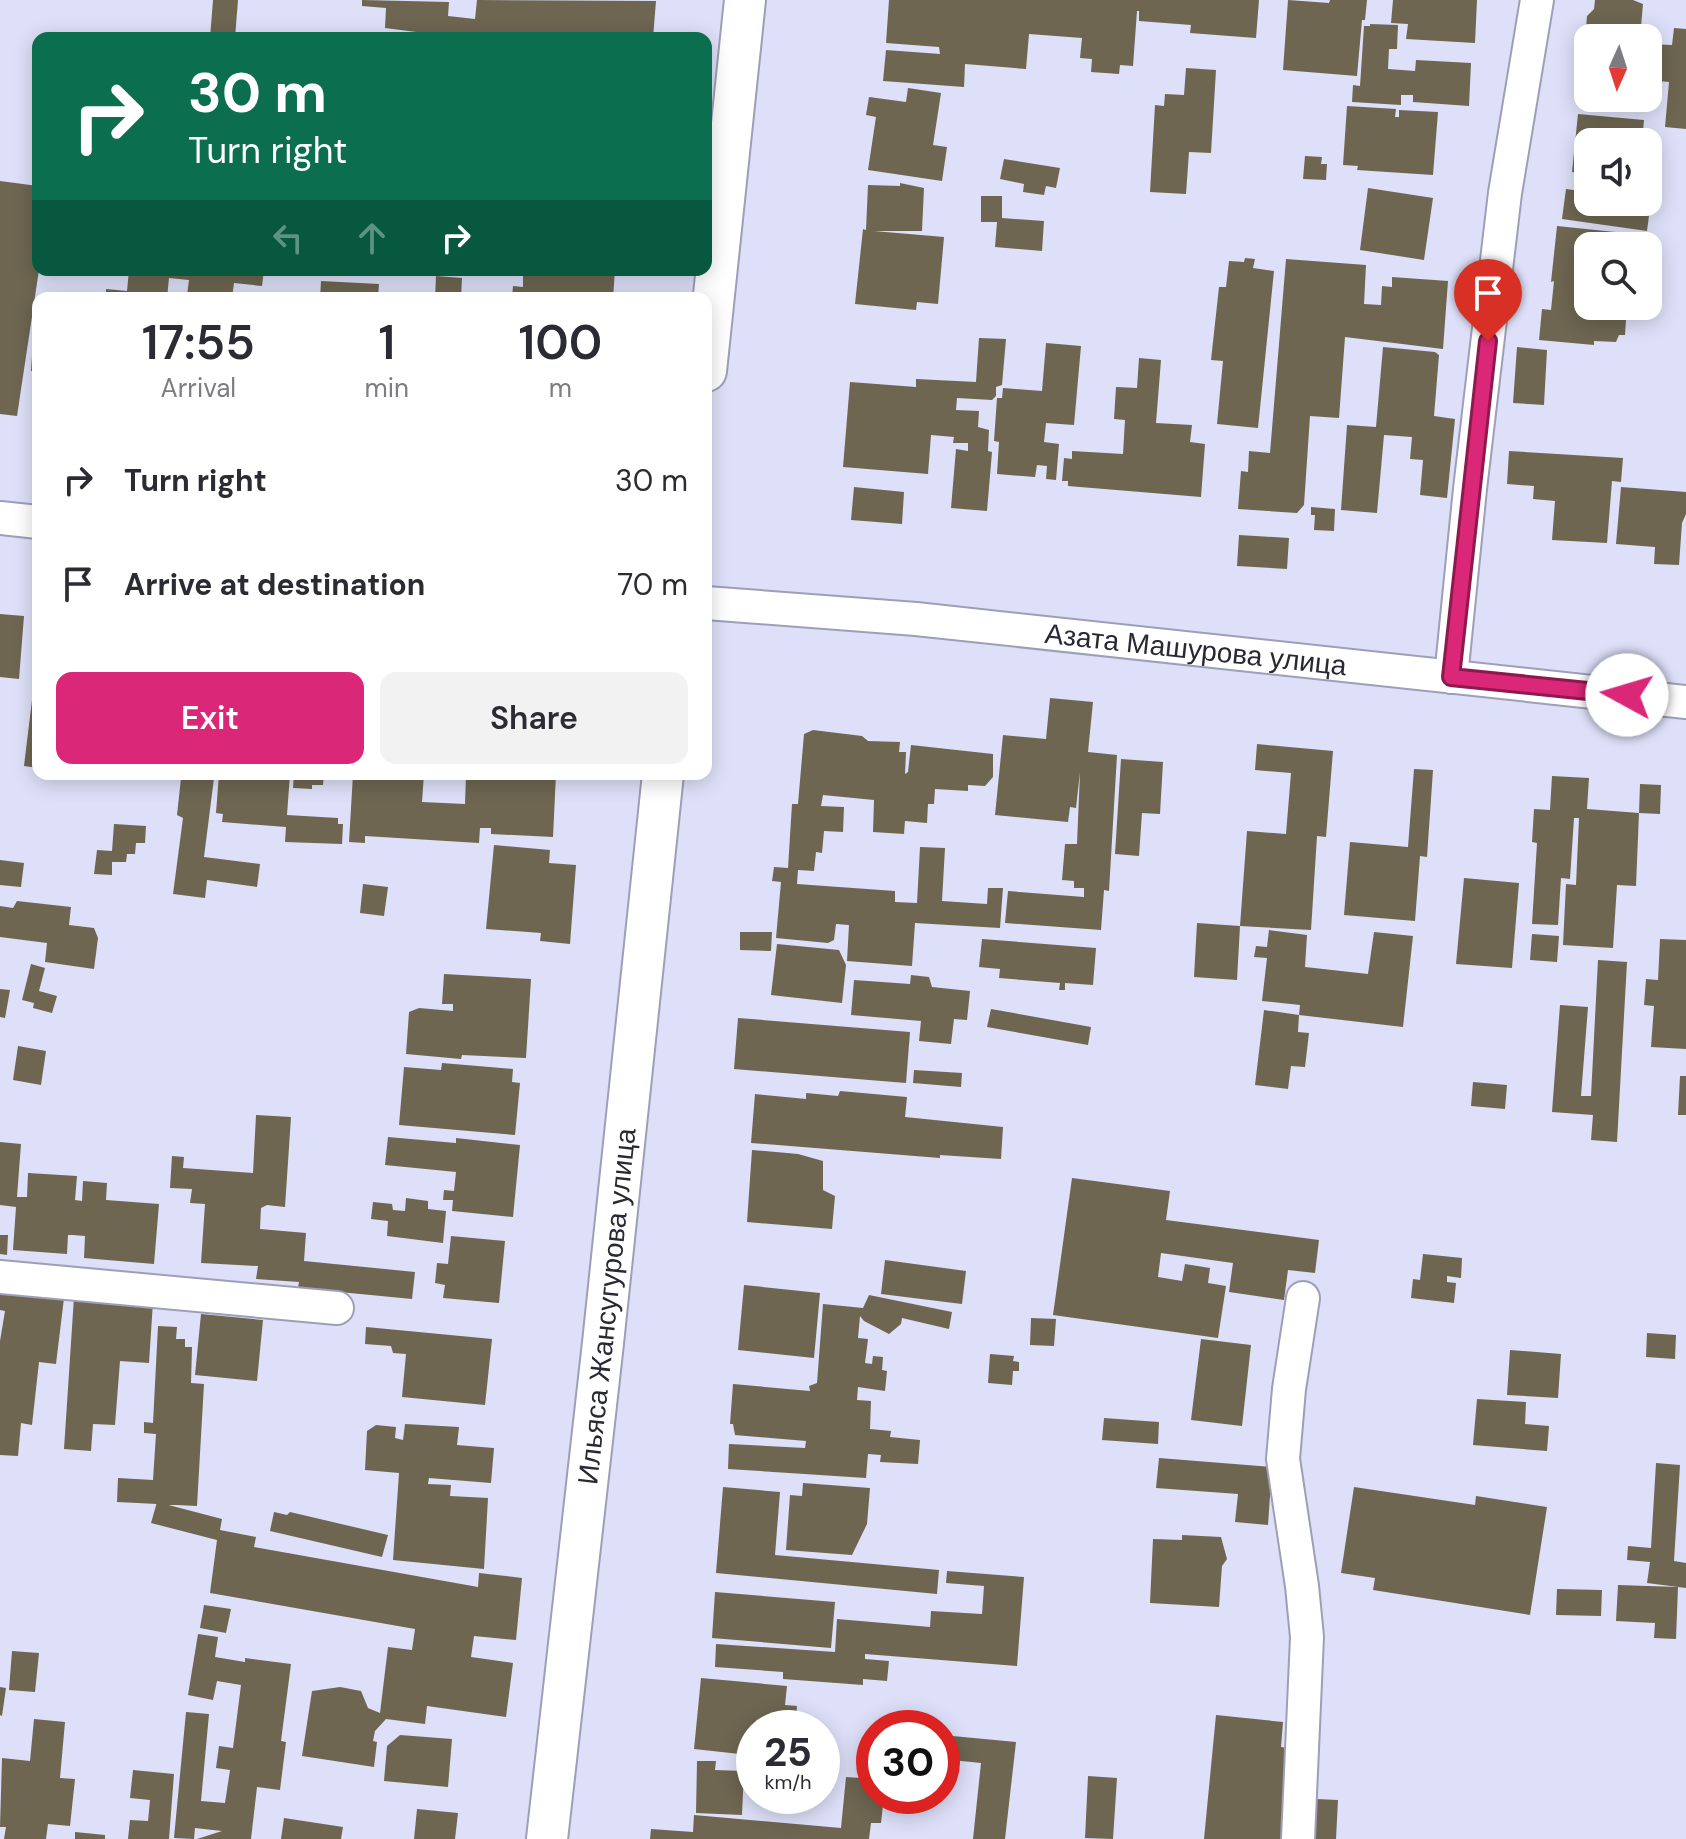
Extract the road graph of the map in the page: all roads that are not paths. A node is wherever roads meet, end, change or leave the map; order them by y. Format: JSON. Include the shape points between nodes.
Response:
{"nodes":[{"id":1,"x":745,"y":0,"type":"edge"},
{"id":2,"x":1537,"y":0,"type":"edge"},
{"id":3,"x":712,"y":314,"type":"edge"},
{"id":4,"x":0,"y":518,"type":"edge"},
{"id":5,"x":32,"y":521,"type":"edge"},
{"id":6,"x":712,"y":603,"type":"edge"},
{"id":7,"x":1451,"y":677,"type":"junction"},
{"id":8,"x":1686,"y":702,"type":"edge"},
{"id":9,"x":662,"y":780,"type":"edge"},
{"id":10,"x":0,"y":1277,"type":"edge"},
{"id":11,"x":1303,"y":1298,"type":"dead end"},
{"id":12,"x":337,"y":1308,"type":"dead end"},
{"id":13,"x":547,"y":1839,"type":"edge"},
{"id":14,"x":1298,"y":1839,"type":"edge"}],
"edges":[{"from":1,"to":3,"type":"street"},
{"from":2,"to":7,"type":"street","via":[[1505,193]]},
{"from":4,"to":5,"type":"street"},
{"from":6,"to":7,"type":"street","name":"Азата Машурова улица","via":[[916,619]]},
{"from":7,"to":8,"type":"street","name":"Азата Машурова улица"},
{"from":9,"to":13,"type":"street","name":"Ильяса Жансугурова улица"},
{"from":10,"to":12,"type":"street"},
{"from":11,"to":14,"type":"street","via":[[1283,1459],[1307,1637]]}]}
